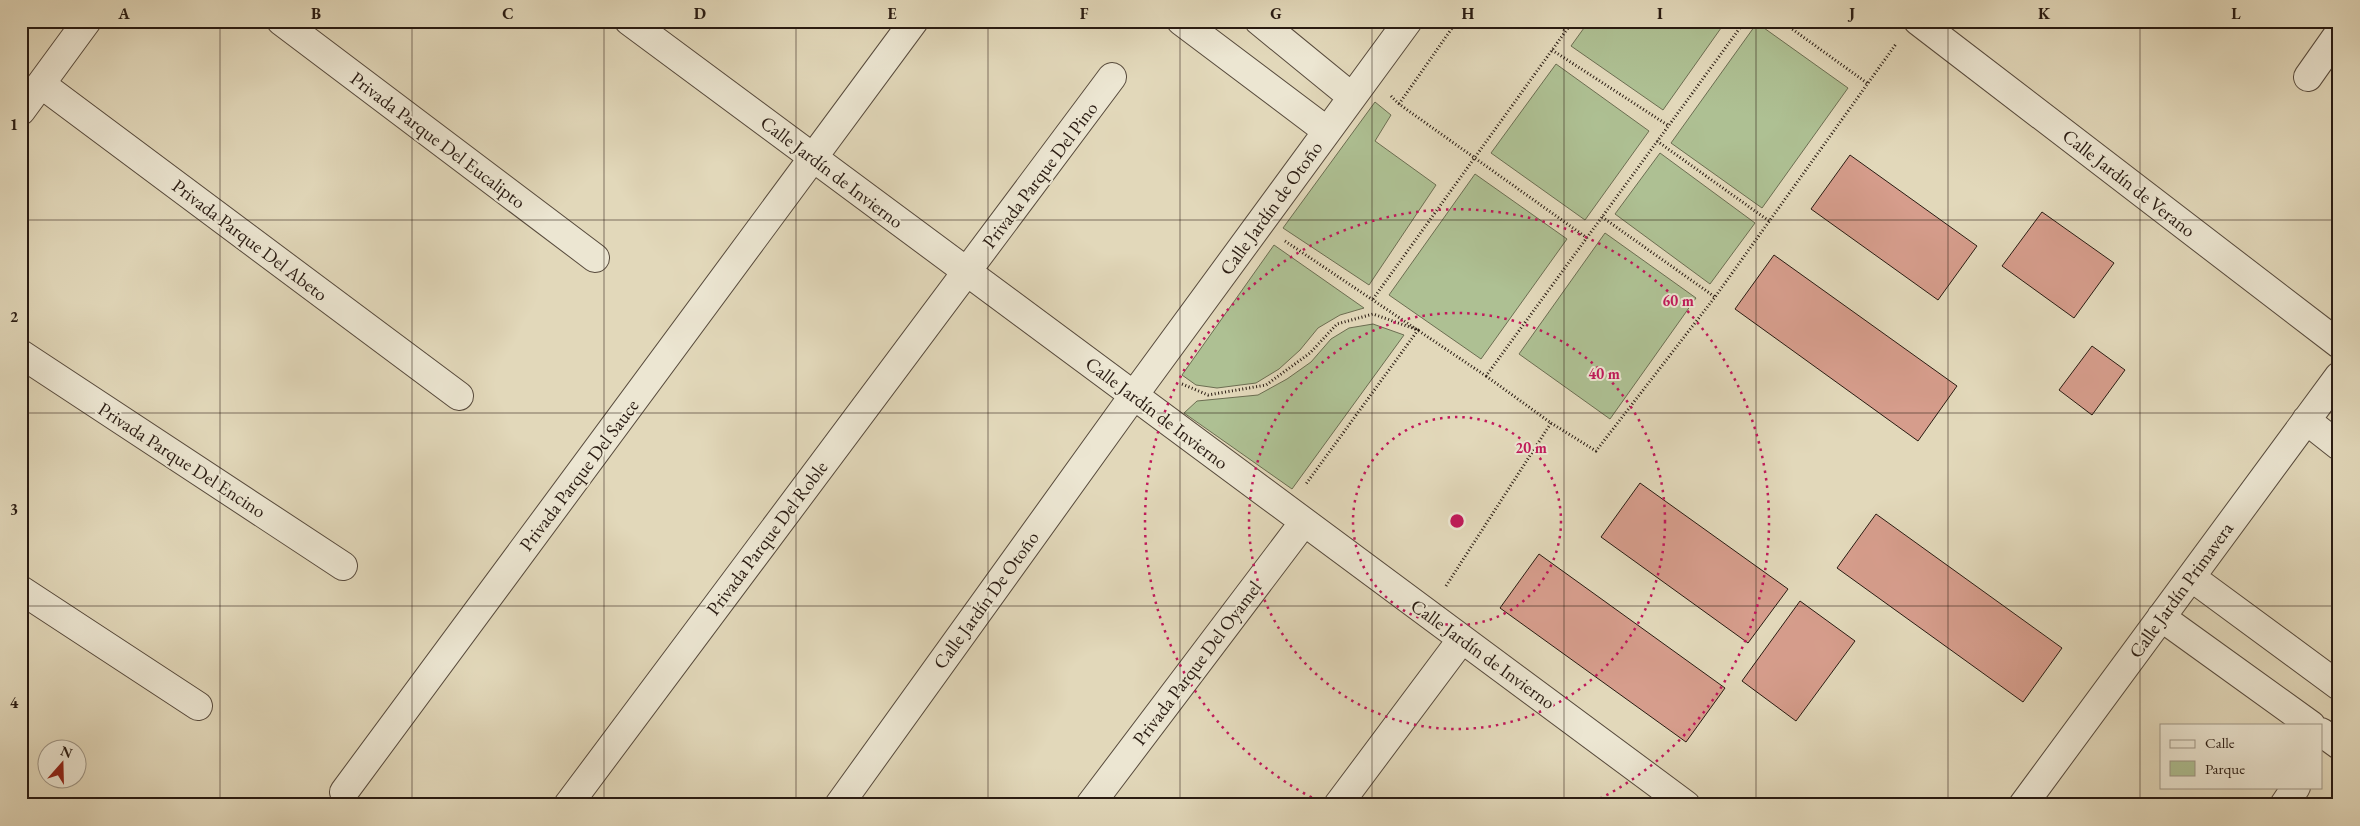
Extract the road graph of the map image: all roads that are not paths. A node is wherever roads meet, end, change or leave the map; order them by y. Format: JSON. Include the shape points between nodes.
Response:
{"nodes":[{"id":1,"x":88,"y":21,"type":"edge"},
{"id":2,"x":281,"y":21,"type":"edge"},
{"id":3,"x":628,"y":21,"type":"edge"},
{"id":4,"x":914,"y":21,"type":"edge"},
{"id":5,"x":1180,"y":21,"type":"edge"},
{"id":6,"x":1259,"y":21,"type":"edge"},
{"id":7,"x":1408,"y":21,"type":"edge"},
{"id":8,"x":1910,"y":29,"type":"edge"},
{"id":9,"x":660,"y":30,"type":"edge"},
{"id":10,"x":2339,"y":33,"type":"edge"},
{"id":11,"x":1112,"y":77,"type":"dead end"},
{"id":12,"x":2308,"y":77,"type":"dead end"},
{"id":13,"x":41,"y":84,"type":"junction"},
{"id":14,"x":1352,"y":97,"type":"junction"},
{"id":15,"x":21,"y":111,"type":"edge"},
{"id":16,"x":1327,"y":131,"type":"junction"},
{"id":17,"x":813,"y":158,"type":"junction"},
{"id":18,"x":595,"y":258,"type":"dead end"},
{"id":19,"x":967,"y":272,"type":"junction"},
{"id":20,"x":2339,"y":344,"type":"edge"},
{"id":21,"x":21,"y":354,"type":"edge"},
{"id":22,"x":2339,"y":376,"type":"edge"},
{"id":23,"x":1134,"y":395,"type":"junction"},
{"id":24,"x":458,"y":396,"type":"dead end"},
{"id":25,"x":2306,"y":420,"type":"junction"},
{"id":26,"x":2339,"y":446,"type":"edge"},
{"id":27,"x":1296,"y":516,"type":"junction"},
{"id":28,"x":343,"y":566,"type":"dead end"},
{"id":29,"x":2191,"y":577,"type":"junction"},
{"id":30,"x":21,"y":590,"type":"edge"},
{"id":31,"x":2161,"y":617,"type":"junction"},
{"id":32,"x":1462,"y":639,"type":"junction"},
{"id":33,"x":2339,"y":686,"type":"edge"},
{"id":34,"x":198,"y":706,"type":"dead end"},
{"id":35,"x":2305,"y":724,"type":"edge"},
{"id":36,"x":2295,"y":788,"type":"edge"},
{"id":37,"x":344,"y":792,"type":"dead end"},
{"id":38,"x":568,"y":805,"type":"edge"},
{"id":39,"x":839,"y":805,"type":"edge"},
{"id":40,"x":1090,"y":805,"type":"edge"},
{"id":41,"x":1338,"y":805,"type":"edge"},
{"id":42,"x":1686,"y":805,"type":"edge"},
{"id":43,"x":2023,"y":805,"type":"edge"},
{"id":44,"x":2284,"y":805,"type":"edge"}],
"edges":[{"from":1,"to":13,"type":"street"},
{"from":2,"to":18,"type":"street","name":"Privada Parque Del Eucalipto"},
{"from":3,"to":9,"type":"street","name":"Calle Jardín de Invierno"},
{"from":4,"to":17,"type":"street","name":"Privada Parque Del Sauce"},
{"from":5,"to":16,"type":"street"},
{"from":6,"to":14,"type":"street"},
{"from":7,"to":14,"type":"street","name":"Calle Jardín de Otoño"},
{"from":8,"to":20,"type":"street","name":"Calle Jardín de Verano"},
{"from":9,"to":17,"type":"street","name":"Calle Jardín de Invierno"},
{"from":10,"to":12,"type":"street"},
{"from":11,"to":19,"type":"street","name":"Privada Parque Del Pino"},
{"from":13,"to":15,"type":"street"},
{"from":13,"to":24,"type":"street","name":"Privada Parque Del Abeto"},
{"from":14,"to":16,"type":"street","name":"Calle Jardín de Otoño"},
{"from":16,"to":23,"type":"street","name":"Calle Jardín de Otoño"},
{"from":17,"to":19,"type":"street","name":"Calle Jardín de Invierno"},
{"from":17,"to":37,"type":"street","name":"Privada Parque Del Sauce"},
{"from":19,"to":23,"type":"street","name":"Calle Jardín de Invierno"},
{"from":19,"to":38,"type":"street","name":"Privada Parque Del Roble"},
{"from":21,"to":28,"type":"street","name":"Privada Parque Del Encino"},
{"from":22,"to":25,"type":"street","name":"Calle Jardín Primavera"},
{"from":23,"to":27,"type":"street","name":"Calle Jardín de Invierno"},
{"from":23,"to":39,"type":"street","name":"Calle Jardín De Otoño"},
{"from":25,"to":26,"type":"street"},
{"from":25,"to":29,"type":"street","name":"Calle Jardín Primavera"},
{"from":27,"to":32,"type":"street","name":"Calle Jardín de Invierno"},
{"from":27,"to":40,"type":"street","name":"Privada Parque Del Oyamel"},
{"from":29,"to":31,"type":"street","name":"Calle Jardín Primavera"},
{"from":29,"to":33,"type":"street"},
{"from":30,"to":34,"type":"street"},
{"from":31,"to":35,"type":"street"},
{"from":31,"to":43,"type":"street","name":"Calle Jardín Primavera"},
{"from":32,"to":41,"type":"street"},
{"from":32,"to":42,"type":"street","name":"Calle Jardín de Invierno"},
{"from":36,"to":44,"type":"street"}]}
